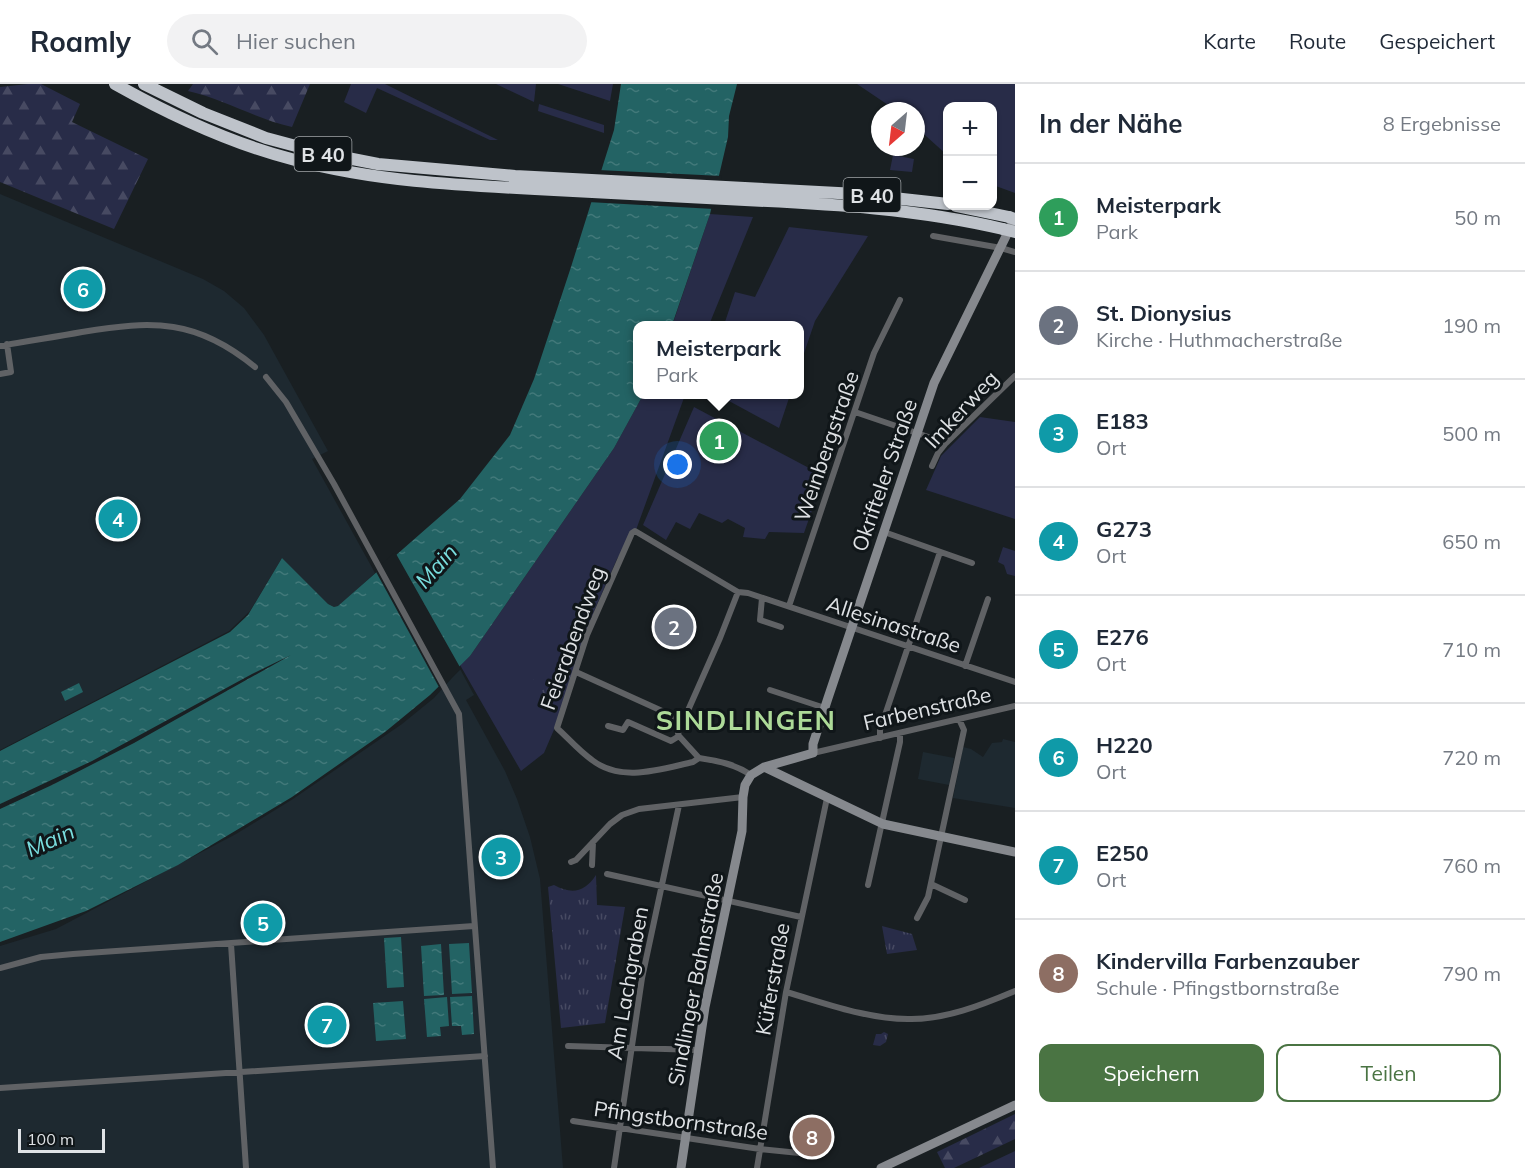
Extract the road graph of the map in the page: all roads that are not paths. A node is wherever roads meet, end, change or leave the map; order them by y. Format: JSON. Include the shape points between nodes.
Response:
{"nodes":[{"id":1,"x":115,"y":84,"type":"edge"},
{"id":2,"x":144,"y":84,"type":"edge"},
{"id":3,"x":513,"y":182,"type":"junction"},
{"id":4,"x":943,"y":203,"type":"edge"},
{"id":5,"x":975,"y":210,"type":"edge"},
{"id":6,"x":1013,"y":218,"type":"edge"},
{"id":7,"x":1009,"y":230,"type":"edge"},
{"id":8,"x":933,"y":236,"type":"dead end"},
{"id":9,"x":1001,"y":248,"type":"junction"},
{"id":10,"x":1015,"y":252,"type":"edge"},
{"id":11,"x":900,"y":300,"type":"dead end"},
{"id":12,"x":4,"y":345,"type":"edge"},
{"id":13,"x":255,"y":367,"type":"dead end"},
{"id":14,"x":0,"y":374,"type":"edge"},
{"id":15,"x":266,"y":376,"type":"dead end"},
{"id":16,"x":1015,"y":376,"type":"edge"},
{"id":17,"x":855,"y":412,"type":"junction"},
{"id":18,"x":917,"y":432,"type":"junction"},
{"id":19,"x":946,"y":443,"type":"junction"},
{"id":20,"x":932,"y":466,"type":"dead end"},
{"id":21,"x":637,"y":532,"type":"joint"},
{"id":22,"x":884,"y":532,"type":"junction"},
{"id":23,"x":940,"y":552,"type":"junction"},
{"id":24,"x":972,"y":563,"type":"dead end"},
{"id":25,"x":738,"y":592,"type":"junction"},
{"id":26,"x":762,"y":598,"type":"junction"},
{"id":27,"x":988,"y":599,"type":"dead end"},
{"id":28,"x":789,"y":606,"type":"junction"},
{"id":29,"x":781,"y":627,"type":"dead end"},
{"id":30,"x":851,"y":628,"type":"junction"},
{"id":31,"x":908,"y":647,"type":"junction"},
{"id":32,"x":965,"y":666,"type":"junction"},
{"id":33,"x":576,"y":672,"type":"junction"},
{"id":34,"x":1015,"y":682,"type":"edge"},
{"id":35,"x":770,"y":690,"type":"dead end"},
{"id":36,"x":1015,"y":706,"type":"edge"},
{"id":37,"x":825,"y":708,"type":"junction"},
{"id":38,"x":959,"y":719,"type":"junction"},
{"id":39,"x":682,"y":720,"type":"junction"},
{"id":40,"x":608,"y":726,"type":"dead end"},
{"id":41,"x":900,"y":733,"type":"junction"},
{"id":42,"x":679,"y":736,"type":"junction"},
{"id":43,"x":880,"y":738,"type":"junction"},
{"id":44,"x":813,"y":753,"type":"junction"},
{"id":45,"x":699,"y":758,"type":"junction"},
{"id":46,"x":764,"y":767,"type":"junction"},
{"id":47,"x":751,"y":775,"type":"junction"},
{"id":48,"x":743,"y":797,"type":"junction"},
{"id":49,"x":827,"y":798,"type":"junction"},
{"id":50,"x":679,"y":805,"type":"junction"},
{"id":51,"x":882,"y":824,"type":"junction"},
{"id":52,"x":942,"y":837,"type":"junction"},
{"id":53,"x":593,"y":842,"type":"junction"},
{"id":54,"x":1015,"y":852,"type":"edge"},
{"id":55,"x":572,"y":862,"type":"dead end"},
{"id":56,"x":592,"y":865,"type":"dead end"},
{"id":57,"x":607,"y":874,"type":"dead end"},
{"id":58,"x":931,"y":884,"type":"junction"},
{"id":59,"x":868,"y":885,"type":"dead end"},
{"id":60,"x":662,"y":886,"type":"junction"},
{"id":61,"x":965,"y":900,"type":"dead end"},
{"id":62,"x":727,"y":901,"type":"junction"},
{"id":63,"x":801,"y":917,"type":"junction"},
{"id":64,"x":916,"y":918,"type":"dead end"},
{"id":65,"x":474,"y":926,"type":"junction"},
{"id":66,"x":231,"y":944,"type":"junction"},
{"id":67,"x":0,"y":968,"type":"edge"},
{"id":68,"x":1015,"y":991,"type":"edge"},
{"id":69,"x":786,"y":992,"type":"junction"},
{"id":70,"x":568,"y":1046,"type":"dead end"},
{"id":71,"x":631,"y":1047,"type":"junction"},
{"id":72,"x":698,"y":1050,"type":"junction"},
{"id":73,"x":485,"y":1056,"type":"junction"},
{"id":74,"x":240,"y":1073,"type":"junction"},
{"id":75,"x":0,"y":1088,"type":"edge"},
{"id":76,"x":1015,"y":1105,"type":"edge"},
{"id":77,"x":573,"y":1121,"type":"dead end"},
{"id":78,"x":620,"y":1128,"type":"junction"},
{"id":79,"x":685,"y":1137,"type":"junction"},
{"id":80,"x":760,"y":1149,"type":"junction"},
{"id":81,"x":819,"y":1155,"type":"dead end"},
{"id":82,"x":246,"y":1168,"type":"edge"},
{"id":83,"x":494,"y":1168,"type":"edge"},
{"id":84,"x":614,"y":1168,"type":"edge"},
{"id":85,"x":681,"y":1168,"type":"edge"},
{"id":86,"x":757,"y":1168,"type":"edge"},
{"id":87,"x":881,"y":1168,"type":"edge"}],
"edges":[{"from":1,"to":3,"type":"highway","number":"B 40","via":[[207,130],[293,160],[395,179],[461,186]]},
{"from":2,"to":3,"type":"highway","number":"B 40","via":[[225,123],[322,153]]},
{"from":3,"to":4,"type":"highway","number":"B 40","via":[[796,190]]},
{"from":3,"to":7,"type":"highway","number":"B 40","via":[[924,213]]},
{"from":5,"to":6,"type":"highway"},
{"from":6,"to":9,"type":"street","name":"Okrifteler Straße"},
{"from":8,"to":9,"type":"street"},
{"from":9,"to":10,"type":"street"},
{"from":9,"to":18,"type":"street","name":"Okrifteler Straße","via":[[934,383]]},
{"from":11,"to":17,"type":"street","name":"Weinbergstraße","via":[[874,353]]},
{"from":12,"to":13,"type":"street","via":[[134,324],[164,325],[210,338]]},
{"from":12,"to":14,"type":"street","via":[[11,372]]},
{"from":15,"to":65,"type":"street","via":[[286,402],[334,484],[459,714]]},
{"from":16,"to":19,"type":"street","name":"Imkerweg"},
{"from":17,"to":18,"type":"street"},
{"from":17,"to":28,"type":"street","name":"Weinbergstraße"},
{"from":18,"to":19,"type":"street"},
{"from":18,"to":22,"type":"street","name":"Okrifteler Straße"},
{"from":19,"to":20,"type":"street","name":"Imkerweg"},
{"from":21,"to":25,"type":"street","name":"Allesinastraße"},
{"from":21,"to":33,"type":"street","name":"Feierabendweg","via":[[632,533],[598,606]]},
{"from":22,"to":23,"type":"street"},
{"from":22,"to":30,"type":"street","name":"Okrifteler Straße"},
{"from":23,"to":24,"type":"street"},
{"from":23,"to":31,"type":"street"},
{"from":25,"to":26,"type":"street","name":"Allesinastraße"},
{"from":25,"to":39,"type":"street"},
{"from":26,"to":28,"type":"street","name":"Allesinastraße"},
{"from":26,"to":29,"type":"street","via":[[760,620]]},
{"from":27,"to":32,"type":"street"},
{"from":28,"to":30,"type":"street","name":"Allesinastraße"},
{"from":30,"to":31,"type":"street","name":"Allesinastraße"},
{"from":30,"to":37,"type":"street","name":"Okrifteler Straße"},
{"from":31,"to":32,"type":"street","name":"Allesinastraße"},
{"from":31,"to":43,"type":"street"},
{"from":32,"to":34,"type":"street","name":"Allesinastraße"},
{"from":33,"to":39,"type":"street"},
{"from":33,"to":45,"type":"street","name":"Feierabendweg","via":[[557,728],[592,761],[618,771],[639,773]]},
{"from":35,"to":37,"type":"street"},
{"from":36,"to":38,"type":"street","name":"Farbenstraße"},
{"from":37,"to":44,"type":"street","name":"Okrifteler Straße"},
{"from":38,"to":41,"type":"street","name":"Farbenstraße"},
{"from":38,"to":52,"type":"street","via":[[964,730]]},
{"from":39,"to":42,"type":"street"},
{"from":40,"to":42,"type":"street","via":[[623,730],[628,722],[671,741]]},
{"from":41,"to":43,"type":"street","name":"Farbenstraße"},
{"from":41,"to":51,"type":"street"},
{"from":42,"to":45,"type":"street"},
{"from":43,"to":44,"type":"street","name":"Farbenstraße"},
{"from":44,"to":46,"type":"street","name":"Farbenstraße"},
{"from":45,"to":47,"type":"street","via":[[720,761]]},
{"from":46,"to":47,"type":"street","name":"Farbenstraße"},
{"from":46,"to":49,"type":"street"},
{"from":47,"to":48,"type":"street"},
{"from":48,"to":50,"type":"street"},
{"from":48,"to":62,"type":"street","name":"Sindlinger Bahnstraße","via":[[743,826]]},
{"from":49,"to":51,"type":"street"},
{"from":49,"to":63,"type":"street","name":"Küferstraße"},
{"from":50,"to":53,"type":"street","via":[[622,815]]},
{"from":50,"to":60,"type":"street","name":"Am Lachgraben"},
{"from":51,"to":52,"type":"street"},
{"from":51,"to":59,"type":"street"},
{"from":52,"to":54,"type":"street"},
{"from":52,"to":58,"type":"street"},
{"from":53,"to":55,"type":"street"},
{"from":53,"to":56,"type":"street"},
{"from":57,"to":60,"type":"street"},
{"from":58,"to":61,"type":"street"},
{"from":58,"to":64,"type":"street"},
{"from":60,"to":62,"type":"street"},
{"from":60,"to":71,"type":"street","name":"Am Lachgraben"},
{"from":62,"to":63,"type":"street"},
{"from":62,"to":72,"type":"street","name":"Sindlinger Bahnstraße"},
{"from":63,"to":69,"type":"street","name":"Küferstraße"},
{"from":65,"to":66,"type":"street"},
{"from":65,"to":73,"type":"street"},
{"from":66,"to":67,"type":"street","via":[[51,956]]},
{"from":66,"to":74,"type":"street"},
{"from":68,"to":69,"type":"street","via":[[942,1016],[908,1019],[879,1017]]},
{"from":69,"to":80,"type":"street","name":"Küferstraße"},
{"from":70,"to":71,"type":"street"},
{"from":71,"to":72,"type":"street"},
{"from":71,"to":78,"type":"street","name":"Am Lachgraben"},
{"from":72,"to":79,"type":"street","name":"Sindlinger Bahnstraße"},
{"from":73,"to":74,"type":"street"},
{"from":73,"to":83,"type":"street"},
{"from":74,"to":75,"type":"street"},
{"from":74,"to":82,"type":"street"},
{"from":76,"to":87,"type":"street"},
{"from":77,"to":78,"type":"street","name":"Pfingstbornstraße"},
{"from":78,"to":79,"type":"street","name":"Pfingstbornstraße"},
{"from":78,"to":84,"type":"street","name":"Am Lachgraben"},
{"from":79,"to":80,"type":"street","name":"Pfingstbornstraße"},
{"from":79,"to":85,"type":"street","name":"Sindlinger Bahnstraße"},
{"from":80,"to":81,"type":"street","name":"Pfingstbornstraße"},
{"from":80,"to":86,"type":"street","name":"Küferstraße"}]}
